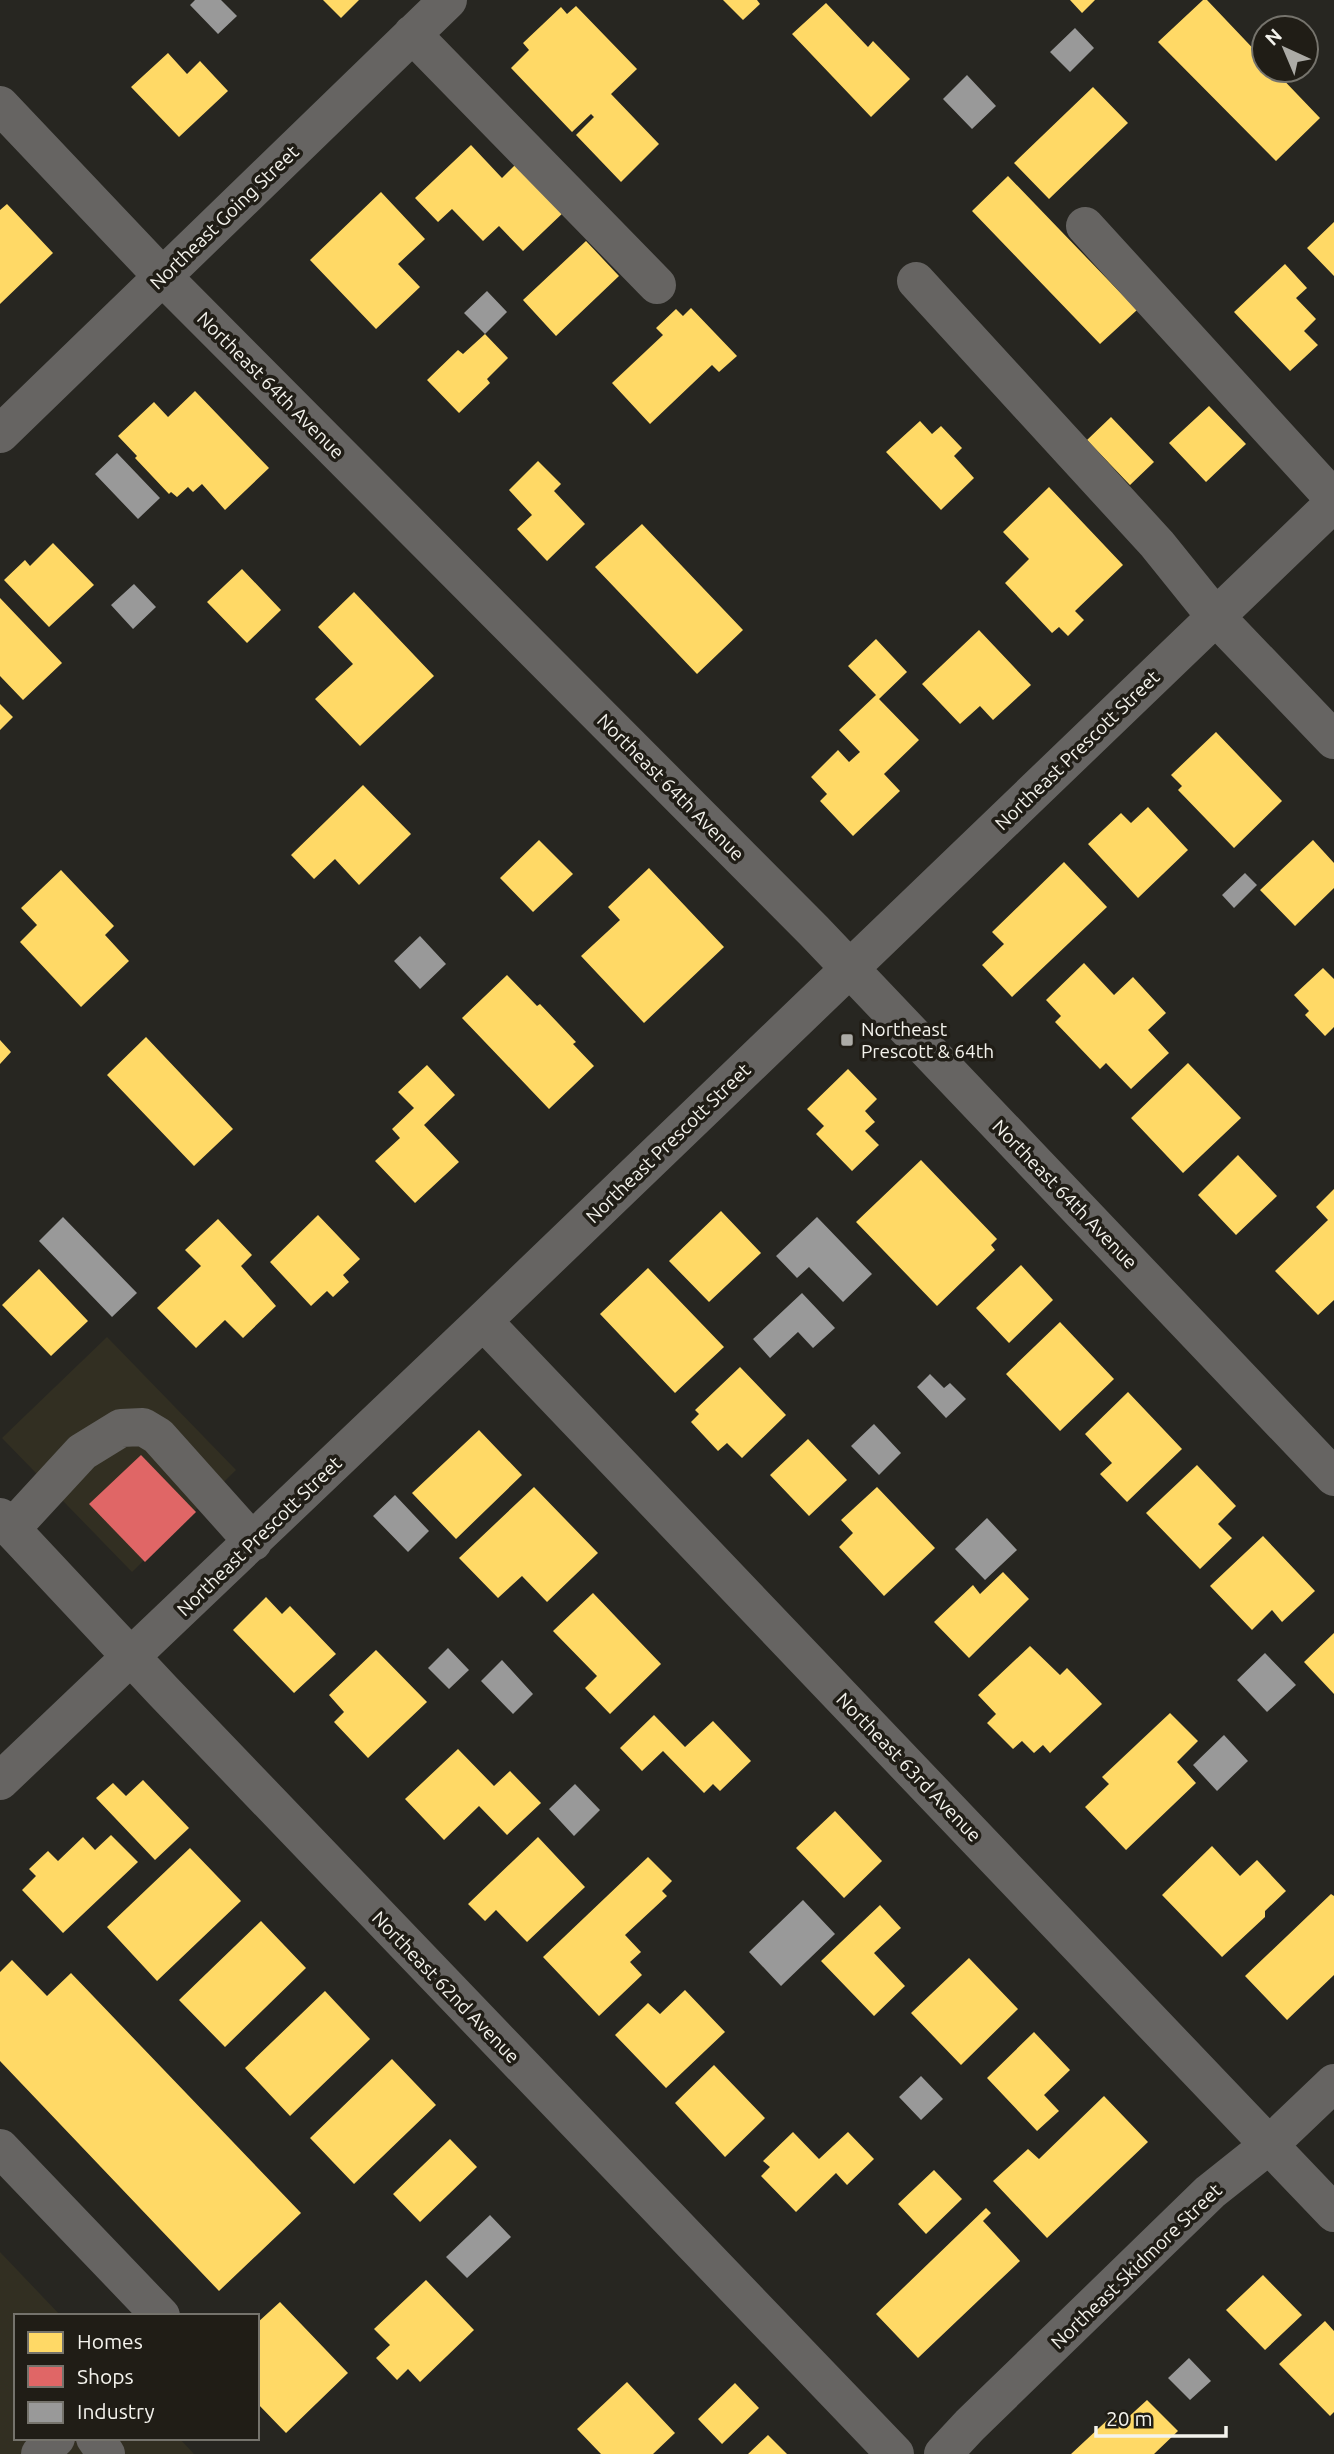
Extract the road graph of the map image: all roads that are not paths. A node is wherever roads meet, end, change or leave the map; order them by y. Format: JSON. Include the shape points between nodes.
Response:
{"nodes":[{"id":1,"x":448,"y":0,"type":"edge"},
{"id":2,"x":412,"y":34,"type":"junction"},
{"id":3,"x":0,"y":105,"type":"edge"},
{"id":4,"x":1085,"y":226,"type":"dead end"},
{"id":5,"x":162,"y":276,"type":"junction"},
{"id":6,"x":916,"y":281,"type":"dead end"},
{"id":7,"x":657,"y":285,"type":"dead end"},
{"id":8,"x":0,"y":434,"type":"edge"},
{"id":9,"x":1334,"y":501,"type":"edge"},
{"id":10,"x":1216,"y":616,"type":"junction"},
{"id":11,"x":1334,"y":740,"type":"edge"},
{"id":12,"x":850,"y":968,"type":"junction"},
{"id":13,"x":483,"y":1321,"type":"junction"},
{"id":14,"x":1334,"y":1477,"type":"edge"},
{"id":15,"x":5,"y":1523,"type":"edge"},
{"id":16,"x":253,"y":1542,"type":"junction"},
{"id":17,"x":131,"y":1658,"type":"junction"},
{"id":18,"x":0,"y":1781,"type":"edge"},
{"id":19,"x":1334,"y":2083,"type":"edge"},
{"id":20,"x":1269,"y":2145,"type":"junction"},
{"id":21,"x":0,"y":2148,"type":"edge"},
{"id":22,"x":1334,"y":2213,"type":"edge"},
{"id":23,"x":159,"y":2314,"type":"edge"},
{"id":24,"x":54,"y":2440,"type":"edge"},
{"id":25,"x":40,"y":2454,"type":"edge"},
{"id":26,"x":895,"y":2454,"type":"edge"},
{"id":27,"x":943,"y":2454,"type":"edge"}],
"edges":[{"from":1,"to":2,"type":"street","name":"Northeast Going Street"},
{"from":2,"to":5,"type":"street","name":"Northeast Going Street"},
{"from":2,"to":7,"type":"street"},
{"from":3,"to":5,"type":"street","name":"Northeast 64th Avenue"},
{"from":4,"to":9,"type":"street"},
{"from":5,"to":8,"type":"street","name":"Northeast Going Street"},
{"from":5,"to":12,"type":"street","name":"Northeast 64th Avenue"},
{"from":6,"to":10,"type":"street","via":[[1157,544]]},
{"from":9,"to":10,"type":"street","name":"Northeast Prescott Street"},
{"from":10,"to":11,"type":"street"},
{"from":10,"to":12,"type":"street","name":"Northeast Prescott Street"},
{"from":12,"to":13,"type":"street","name":"Northeast Prescott Street"},
{"from":12,"to":14,"type":"street","name":"Northeast 64th Avenue"},
{"from":13,"to":16,"type":"street","name":"Northeast Prescott Street"},
{"from":13,"to":20,"type":"street","name":"Northeast 63rd Avenue"},
{"from":15,"to":16,"type":"street","via":[[82,1452],[121,1428],[142,1427],[158,1436]]},
{"from":15,"to":17,"type":"street","name":"Northeast 62nd Avenue"},
{"from":16,"to":17,"type":"street","name":"Northeast Prescott Street"},
{"from":17,"to":18,"type":"street","name":"Northeast Prescott Street"},
{"from":17,"to":26,"type":"street","name":"Northeast 62nd Avenue"},
{"from":19,"to":20,"type":"street","name":"Northeast Skidmore Street"},
{"from":20,"to":22,"type":"street","name":"Northeast 63rd Avenue"},
{"from":20,"to":27,"type":"street","name":"Northeast Skidmore Street","via":[[1210,2192]]},
{"from":21,"to":23,"type":"street"},
{"from":24,"to":25,"type":"street"}]}
